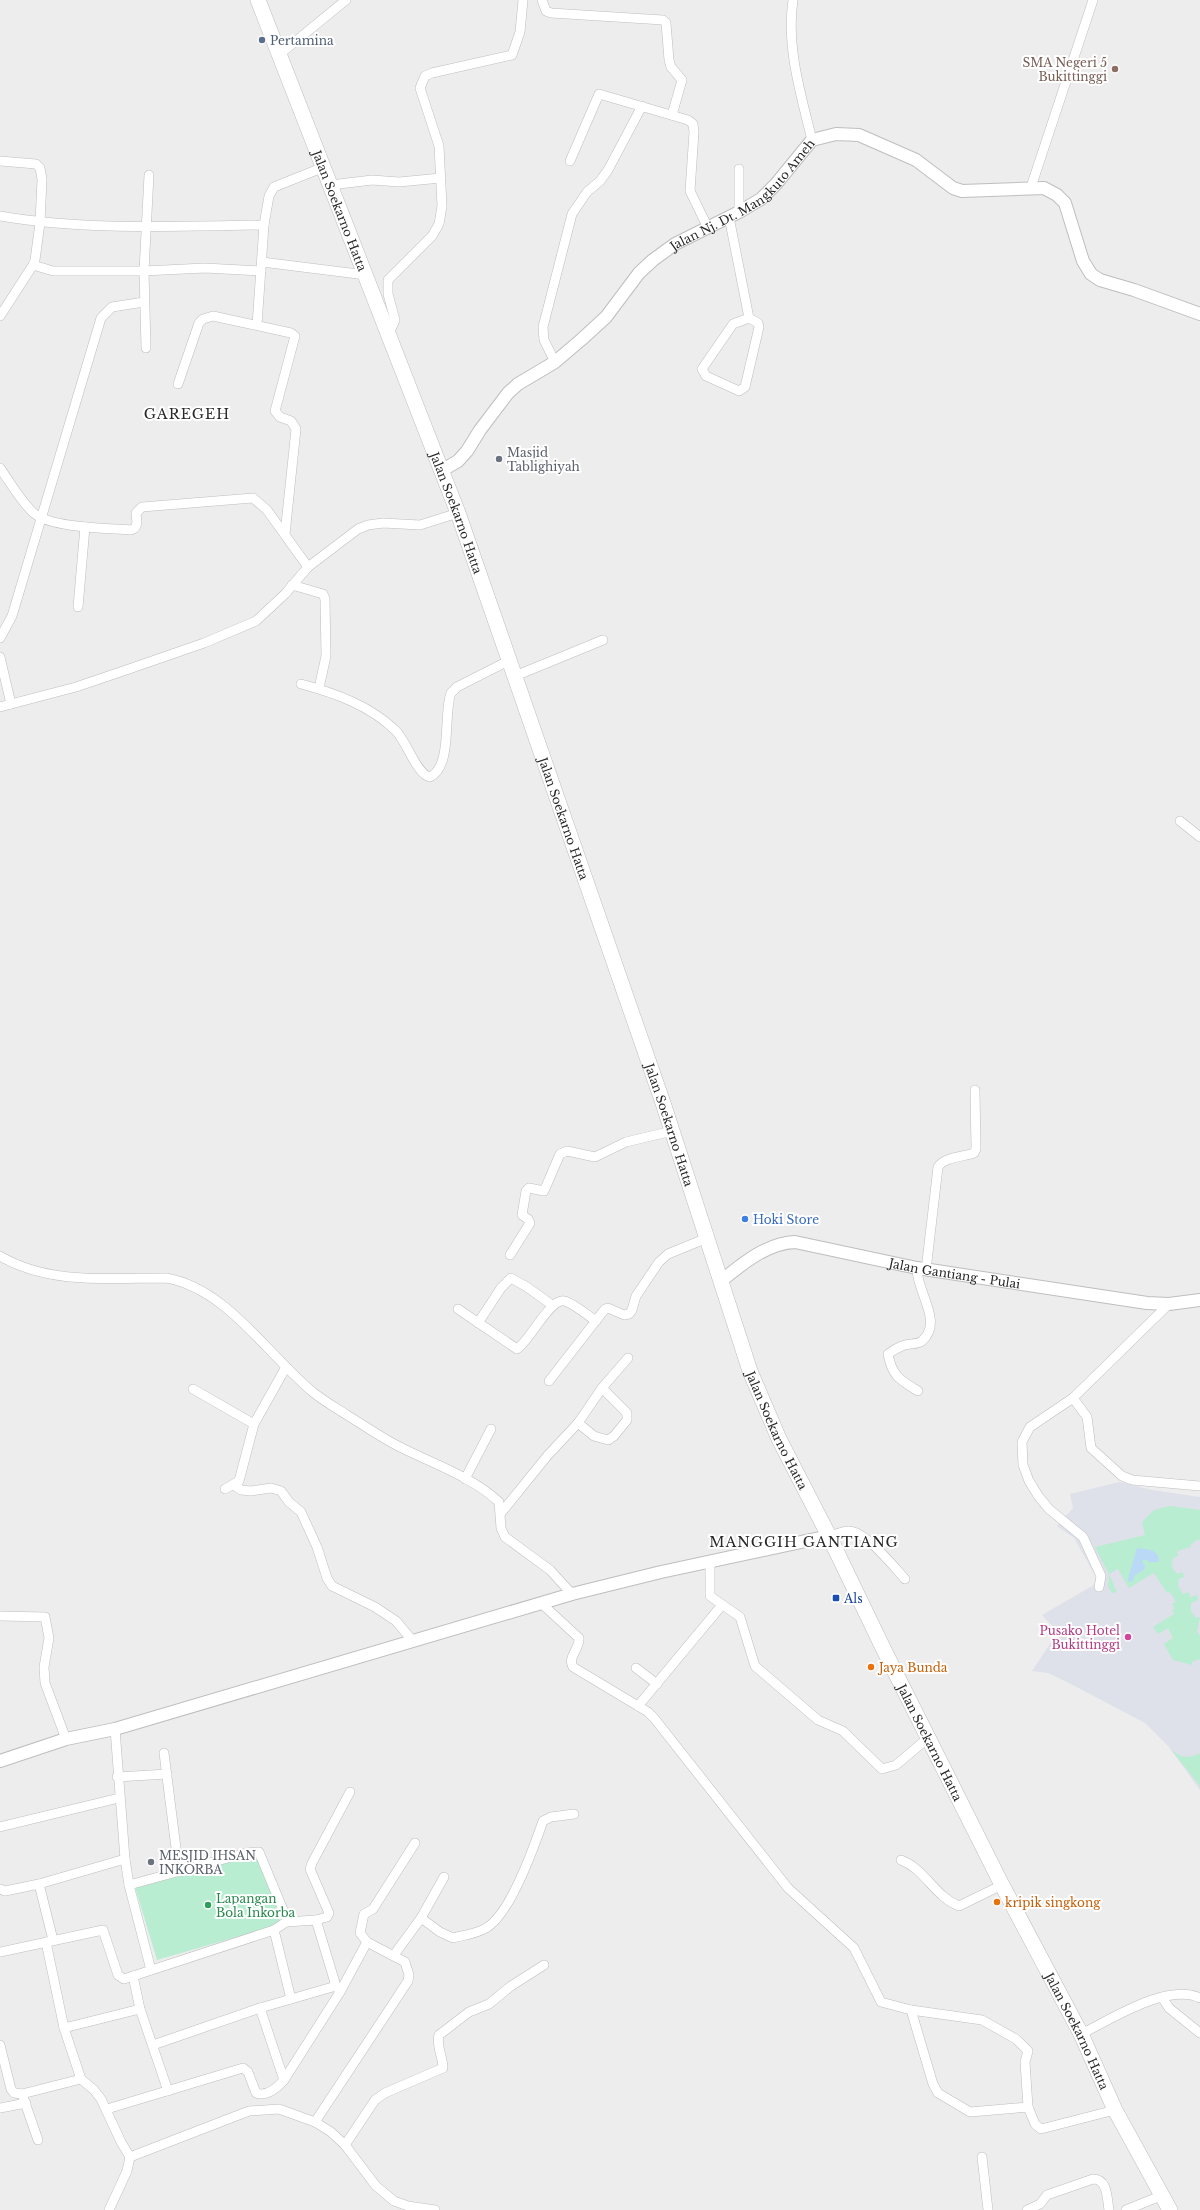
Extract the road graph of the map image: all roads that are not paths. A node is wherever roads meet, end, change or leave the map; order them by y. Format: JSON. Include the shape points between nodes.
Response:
{"nodes":[{"id":1,"x":258,"y":0,"type":"edge"},
{"id":2,"x":346,"y":0,"type":"edge"},
{"id":3,"x":523,"y":0,"type":"edge"},
{"id":4,"x":542,"y":0,"type":"edge"},
{"id":5,"x":793,"y":0,"type":"edge"},
{"id":6,"x":1093,"y":0,"type":"edge"},
{"id":7,"x":280,"y":54,"type":"junction"},
{"id":8,"x":642,"y":106,"type":"junction"},
{"id":9,"x":672,"y":115,"type":"junction"},
{"id":10,"x":812,"y":140,"type":"junction"},
{"id":11,"x":0,"y":161,"type":"edge"},
{"id":12,"x":570,"y":162,"type":"dead end"},
{"id":13,"x":324,"y":167,"type":"junction"},
{"id":14,"x":739,"y":169,"type":"dead end"},
{"id":15,"x":149,"y":175,"type":"dead end"},
{"id":16,"x":441,"y":178,"type":"junction"},
{"id":17,"x":331,"y":185,"type":"junction"},
{"id":18,"x":1031,"y":187,"type":"junction"},
{"id":19,"x":734,"y":215,"type":"junction"},
{"id":20,"x":0,"y":216,"type":"edge"},
{"id":21,"x":40,"y":223,"type":"junction"},
{"id":22,"x":264,"y":225,"type":"junction"},
{"id":23,"x":145,"y":226,"type":"junction"},
{"id":24,"x":708,"y":228,"type":"junction"},
{"id":25,"x":33,"y":265,"type":"junction"},
{"id":26,"x":261,"y":266,"type":"junction"},
{"id":27,"x":144,"y":271,"type":"junction"},
{"id":28,"x":366,"y":275,"type":"junction"},
{"id":29,"x":144,"y":302,"type":"junction"},
{"id":30,"x":1200,"y":314,"type":"edge"},
{"id":31,"x":0,"y":316,"type":"edge"},
{"id":32,"x":749,"y":318,"type":"junction"},
{"id":33,"x":257,"y":325,"type":"junction"},
{"id":34,"x":389,"y":334,"type":"junction"},
{"id":35,"x":146,"y":348,"type":"dead end"},
{"id":36,"x":555,"y":362,"type":"junction"},
{"id":37,"x":178,"y":384,"type":"dead end"},
{"id":38,"x":0,"y":468,"type":"edge"},
{"id":39,"x":441,"y":471,"type":"junction"},
{"id":40,"x":458,"y":513,"type":"junction"},
{"id":41,"x":42,"y":519,"type":"junction"},
{"id":42,"x":85,"y":527,"type":"junction"},
{"id":43,"x":284,"y":534,"type":"junction"},
{"id":44,"x":308,"y":567,"type":"junction"},
{"id":45,"x":292,"y":585,"type":"junction"},
{"id":46,"x":78,"y":607,"type":"dead end"},
{"id":47,"x":0,"y":638,"type":"edge"},
{"id":48,"x":603,"y":640,"type":"dead end"},
{"id":49,"x":0,"y":657,"type":"edge"},
{"id":50,"x":510,"y":660,"type":"junction"},
{"id":51,"x":515,"y":676,"type":"junction"},
{"id":52,"x":301,"y":684,"type":"dead end"},
{"id":53,"x":318,"y":688,"type":"junction"},
{"id":54,"x":11,"y":704,"type":"junction"},
{"id":55,"x":0,"y":706,"type":"edge"},
{"id":56,"x":1180,"y":821,"type":"dead end"},
{"id":57,"x":1200,"y":837,"type":"edge"},
{"id":58,"x":975,"y":1090,"type":"dead end"},
{"id":59,"x":672,"y":1131,"type":"junction"},
{"id":60,"x":707,"y":1238,"type":"junction"},
{"id":61,"x":510,"y":1255,"type":"dead end"},
{"id":62,"x":0,"y":1256,"type":"edge"},
{"id":63,"x":921,"y":1269,"type":"junction"},
{"id":64,"x":721,"y":1282,"type":"junction"},
{"id":65,"x":1200,"y":1300,"type":"edge"},
{"id":66,"x":1169,"y":1304,"type":"junction"},
{"id":67,"x":552,"y":1305,"type":"junction"},
{"id":68,"x":458,"y":1309,"type":"dead end"},
{"id":69,"x":596,"y":1322,"type":"junction"},
{"id":70,"x":478,"y":1324,"type":"junction"},
{"id":71,"x":628,"y":1358,"type":"dead end"},
{"id":72,"x":286,"y":1367,"type":"junction"},
{"id":73,"x":549,"y":1381,"type":"dead end"},
{"id":74,"x":602,"y":1388,"type":"junction"},
{"id":75,"x":193,"y":1389,"type":"dead end"},
{"id":76,"x":918,"y":1391,"type":"dead end"},
{"id":77,"x":1073,"y":1398,"type":"junction"},
{"id":78,"x":578,"y":1423,"type":"junction"},
{"id":79,"x":254,"y":1424,"type":"junction"},
{"id":80,"x":491,"y":1428,"type":"dead end"},
{"id":81,"x":465,"y":1480,"type":"junction"},
{"id":82,"x":234,"y":1485,"type":"junction"},
{"id":83,"x":1200,"y":1486,"type":"edge"},
{"id":84,"x":225,"y":1489,"type":"dead end"},
{"id":85,"x":501,"y":1513,"type":"junction"},
{"id":86,"x":829,"y":1536,"type":"junction"},
{"id":87,"x":710,"y":1562,"type":"junction"},
{"id":88,"x":905,"y":1579,"type":"dead end"},
{"id":89,"x":1099,"y":1587,"type":"dead end"},
{"id":90,"x":572,"y":1594,"type":"junction"},
{"id":91,"x":542,"y":1603,"type":"junction"},
{"id":92,"x":722,"y":1605,"type":"junction"},
{"id":93,"x":0,"y":1616,"type":"edge"},
{"id":94,"x":412,"y":1640,"type":"junction"},
{"id":95,"x":636,"y":1668,"type":"dead end"},
{"id":96,"x":657,"y":1684,"type":"junction"},
{"id":97,"x":638,"y":1706,"type":"junction"},
{"id":98,"x":115,"y":1729,"type":"junction"},
{"id":99,"x":928,"y":1738,"type":"junction"},
{"id":100,"x":66,"y":1739,"type":"junction"},
{"id":101,"x":164,"y":1753,"type":"dead end"},
{"id":102,"x":0,"y":1761,"type":"edge"},
{"id":103,"x":167,"y":1774,"type":"junction"},
{"id":104,"x":117,"y":1777,"type":"junction"},
{"id":105,"x":350,"y":1792,"type":"dead end"},
{"id":106,"x":119,"y":1798,"type":"junction"},
{"id":107,"x":574,"y":1814,"type":"dead end"},
{"id":108,"x":0,"y":1827,"type":"edge"},
{"id":109,"x":415,"y":1843,"type":"dead end"},
{"id":110,"x":125,"y":1859,"type":"junction"},
{"id":111,"x":902,"y":1860,"type":"dead end"},
{"id":112,"x":179,"y":1872,"type":"junction"},
{"id":113,"x":444,"y":1877,"type":"dead end"},
{"id":114,"x":39,"y":1884,"type":"junction"},
{"id":115,"x":129,"y":1885,"type":"junction"},
{"id":116,"x":1002,"y":1885,"type":"junction"},
{"id":117,"x":0,"y":1889,"type":"edge"},
{"id":118,"x":422,"y":1918,"type":"junction"},
{"id":119,"x":316,"y":1920,"type":"junction"},
{"id":120,"x":286,"y":1922,"type":"junction"},
{"id":121,"x":274,"y":1930,"type":"junction"},
{"id":122,"x":49,"y":1941,"type":"junction"},
{"id":123,"x":367,"y":1942,"type":"junction"},
{"id":124,"x":0,"y":1952,"type":"edge"},
{"id":125,"x":394,"y":1956,"type":"junction"},
{"id":126,"x":544,"y":1965,"type":"dead end"},
{"id":127,"x":151,"y":1970,"type":"junction"},
{"id":128,"x":133,"y":1976,"type":"junction"},
{"id":129,"x":338,"y":1988,"type":"junction"},
{"id":130,"x":1162,"y":1997,"type":"junction"},
{"id":131,"x":1200,"y":1998,"type":"edge"},
{"id":132,"x":291,"y":1999,"type":"junction"},
{"id":133,"x":260,"y":2008,"type":"junction"},
{"id":134,"x":140,"y":2009,"type":"junction"},
{"id":135,"x":911,"y":2010,"type":"junction"},
{"id":136,"x":64,"y":2028,"type":"junction"},
{"id":137,"x":1200,"y":2032,"type":"edge"},
{"id":138,"x":1081,"y":2034,"type":"junction"},
{"id":139,"x":0,"y":2045,"type":"edge"},
{"id":140,"x":153,"y":2045,"type":"junction"},
{"id":141,"x":81,"y":2079,"type":"junction"},
{"id":142,"x":284,"y":2080,"type":"junction"},
{"id":143,"x":168,"y":2091,"type":"junction"},
{"id":144,"x":22,"y":2094,"type":"junction"},
{"id":145,"x":26,"y":2103,"type":"junction"},
{"id":146,"x":1028,"y":2107,"type":"junction"},
{"id":147,"x":0,"y":2108,"type":"edge"},
{"id":148,"x":107,"y":2109,"type":"junction"},
{"id":149,"x":1115,"y":2110,"type":"junction"},
{"id":150,"x":315,"y":2122,"type":"junction"},
{"id":151,"x":38,"y":2140,"type":"dead end"},
{"id":152,"x":346,"y":2144,"type":"junction"},
{"id":153,"x":130,"y":2157,"type":"junction"},
{"id":154,"x":982,"y":2157,"type":"dead end"},
{"id":155,"x":1163,"y":2195,"type":"junction"},
{"id":156,"x":109,"y":2210,"type":"edge"},
{"id":157,"x":435,"y":2210,"type":"edge"},
{"id":158,"x":988,"y":2210,"type":"edge"},
{"id":159,"x":1027,"y":2210,"type":"edge"},
{"id":160,"x":1109,"y":2210,"type":"edge"},
{"id":161,"x":1126,"y":2210,"type":"edge"},
{"id":162,"x":1170,"y":2210,"type":"edge"}],
"edges":[{"from":1,"to":7,"type":"highway","name":"Jalan Soekarno Hatta"},
{"from":2,"to":7,"type":"street"},
{"from":3,"to":16,"type":"street","via":[[520,32],[512,55],[432,73],[425,76],[422,82],[422,95],[439,146]]},
{"from":4,"to":9,"type":"street","via":[[546,11],[550,13],[663,20],[666,23],[671,67],[682,80]]},
{"from":5,"to":10,"type":"street","via":[[791,23],[796,73]]},
{"from":6,"to":18,"type":"street"},
{"from":7,"to":13,"type":"highway","name":"Jalan Soekarno Hatta"},
{"from":8,"to":9,"type":"street"},
{"from":8,"to":12,"type":"street","via":[[599,94]]},
{"from":8,"to":36,"type":"street","via":[[608,170],[587,192],[572,214],[543,327],[544,340]]},
{"from":9,"to":24,"type":"street","via":[[693,124],[690,191]]},
{"from":10,"to":18,"type":"street","name":"Jalan Nj. Dt. Mangkuto Ameh","via":[[836,134],[859,135],[916,160],[953,188],[962,191]]},
{"from":10,"to":19,"type":"street","name":"Jalan Nj. Dt. Mangkuto Ameh","via":[[761,199]]},
{"from":11,"to":21,"type":"street","via":[[36,164],[40,168]]},
{"from":13,"to":17,"type":"highway","name":"Jalan Soekarno Hatta"},
{"from":13,"to":22,"type":"street","via":[[274,187],[269,196]]},
{"from":14,"to":19,"type":"street"},
{"from":15,"to":23,"type":"street"},
{"from":16,"to":17,"type":"street","via":[[399,182],[372,180]]},
{"from":16,"to":34,"type":"street","via":[[440,224],[432,236],[388,280],[388,294],[395,320]]},
{"from":17,"to":28,"type":"highway","name":"Jalan Soekarno Hatta"},
{"from":18,"to":30,"type":"street","name":"Jalan Nj. Dt. Mangkuto Ameh","via":[[1044,188],[1065,203],[1083,261],[1091,274],[1106,283],[1141,292]]},
{"from":19,"to":24,"type":"street","name":"Jalan Nj. Dt. Mangkuto Ameh"},
{"from":19,"to":32,"type":"street"},
{"from":20,"to":21,"type":"street"},
{"from":21,"to":23,"type":"street"},
{"from":21,"to":25,"type":"street"},
{"from":22,"to":23,"type":"street"},
{"from":22,"to":26,"type":"street"},
{"from":23,"to":27,"type":"street"},
{"from":24,"to":36,"type":"street","name":"Jalan Nj. Dt. Mangkuto Ameh","via":[[675,244],[653,260],[639,273],[606,316]]},
{"from":25,"to":27,"type":"street","via":[[47,271]]},
{"from":25,"to":31,"type":"street"},
{"from":26,"to":27,"type":"street"},
{"from":26,"to":28,"type":"street"},
{"from":26,"to":33,"type":"street"},
{"from":27,"to":29,"type":"street"},
{"from":28,"to":34,"type":"highway","name":"Jalan Soekarno Hatta"},
{"from":29,"to":35,"type":"street"},
{"from":29,"to":41,"type":"street","via":[[112,307],[101,318]]},
{"from":32,"to":32,"type":"street","via":[[758,323],[759,330],[745,387],[739,392],[706,376],[702,369],[733,324]]},
{"from":33,"to":37,"type":"street","via":[[213,316],[203,319],[199,323]]},
{"from":33,"to":43,"type":"street","via":[[295,336],[276,410],[280,417],[291,421],[296,429]]},
{"from":34,"to":39,"type":"highway","name":"Jalan Soekarno Hatta"},
{"from":36,"to":39,"type":"street","name":"Jalan Nj. Dt. Mangkuto Ameh","via":[[518,384],[508,393],[467,451],[458,461]]},
{"from":38,"to":41,"type":"street","via":[[34,513]]},
{"from":39,"to":40,"type":"highway","name":"Jalan Soekarno Hatta"},
{"from":40,"to":44,"type":"street","via":[[420,525],[368,525],[358,529]]},
{"from":40,"to":50,"type":"highway","name":"Jalan Soekarno Hatta"},
{"from":41,"to":42,"type":"street"},
{"from":41,"to":47,"type":"street","via":[[12,616]]},
{"from":42,"to":43,"type":"street","via":[[131,530],[137,523],[136,513],[142,507],[246,497],[253,498],[262,505]]},
{"from":42,"to":46,"type":"street"},
{"from":43,"to":44,"type":"street"},
{"from":44,"to":45,"type":"street"},
{"from":45,"to":53,"type":"street","via":[[318,592],[325,599],[326,656]]},
{"from":45,"to":54,"type":"street","via":[[256,621],[236,630],[84,685]]},
{"from":48,"to":51,"type":"street"},
{"from":49,"to":54,"type":"street"},
{"from":50,"to":51,"type":"highway","name":"Jalan Soekarno Hatta"},
{"from":50,"to":53,"type":"street","via":[[457,687],[451,693],[444,754],[439,768],[430,777],[420,771],[409,748],[386,721],[369,709]]},
{"from":51,"to":59,"type":"highway","name":"Jalan Soekarno Hatta"},
{"from":52,"to":53,"type":"street"},
{"from":54,"to":55,"type":"street"},
{"from":56,"to":57,"type":"street"},
{"from":58,"to":63,"type":"street","via":[[976,1149],[974,1153],[940,1163],[938,1167]]},
{"from":59,"to":60,"type":"highway","name":"Jalan Soekarno Hatta"},
{"from":59,"to":61,"type":"street","via":[[626,1142],[595,1157],[567,1151],[560,1154],[544,1191],[531,1188],[526,1191],[522,1215],[528,1218],[530,1223]]},
{"from":60,"to":64,"type":"highway","name":"Jalan Soekarno Hatta"},
{"from":60,"to":69,"type":"street","via":[[668,1254],[659,1262],[636,1296],[629,1314],[624,1315],[608,1308]]},
{"from":62,"to":72,"type":"street","via":[[20,1266],[68,1278],[166,1278],[182,1281],[234,1315]]},
{"from":63,"to":64,"type":"street","name":"Jalan Gantiang - Pulai","via":[[806,1243],[785,1242],[751,1258]]},
{"from":63,"to":66,"type":"street","name":"Jalan Gantiang - Pulai","via":[[1147,1303]]},
{"from":63,"to":76,"type":"street","via":[[919,1287],[931,1320],[929,1334],[921,1342],[903,1346],[888,1354],[889,1363],[897,1378]]},
{"from":64,"to":86,"type":"highway","name":"Jalan Soekarno Hatta","via":[[750,1371],[779,1439]]},
{"from":65,"to":66,"type":"street","name":"Jalan Gantiang - Pulai"},
{"from":66,"to":77,"type":"street"},
{"from":67,"to":69,"type":"street","via":[[559,1301],[567,1302]]},
{"from":67,"to":70,"type":"street","via":[[517,1349]]},
{"from":67,"to":70,"type":"street","via":[[511,1278],[501,1288]]},
{"from":68,"to":70,"type":"street"},
{"from":69,"to":73,"type":"street"},
{"from":71,"to":74,"type":"street"},
{"from":72,"to":79,"type":"street"},
{"from":72,"to":81,"type":"street","via":[[315,1394],[374,1432]]},
{"from":74,"to":78,"type":"street"},
{"from":74,"to":78,"type":"street","via":[[627,1413],[627,1420],[608,1440],[594,1436]]},
{"from":75,"to":79,"type":"street"},
{"from":77,"to":83,"type":"street","via":[[1087,1417],[1091,1448],[1122,1476],[1132,1480]]},
{"from":77,"to":89,"type":"street","via":[[1030,1427],[1022,1442],[1022,1458],[1029,1481],[1039,1497],[1049,1509],[1083,1537],[1101,1576]]},
{"from":78,"to":85,"type":"street"},
{"from":79,"to":82,"type":"street","via":[[239,1481]]},
{"from":80,"to":81,"type":"street"},
{"from":81,"to":85,"type":"street","via":[[492,1495],[499,1502]]},
{"from":82,"to":84,"type":"street"},
{"from":82,"to":94,"type":"street","via":[[241,1490],[271,1488],[281,1491],[301,1512],[332,1586],[375,1607],[396,1621]]},
{"from":85,"to":90,"type":"street","via":[[504,1537],[550,1570]]},
{"from":86,"to":87,"type":"street"},
{"from":86,"to":88,"type":"street","via":[[853,1532],[876,1546]]},
{"from":86,"to":99,"type":"highway","name":"Jalan Soekarno Hatta"},
{"from":87,"to":90,"type":"street"},
{"from":87,"to":92,"type":"street","via":[[710,1596]]},
{"from":90,"to":91,"type":"street"},
{"from":91,"to":94,"type":"street"},
{"from":91,"to":97,"type":"street","via":[[579,1638],[579,1644],[571,1658],[570,1663],[573,1667]]},
{"from":92,"to":96,"type":"street"},
{"from":92,"to":99,"type":"street","via":[[740,1617],[755,1666],[818,1720],[843,1731],[879,1767],[886,1769],[896,1765]]},
{"from":93,"to":100,"type":"street","via":[[45,1617],[49,1638],[44,1675]]},
{"from":94,"to":98,"type":"street"},
{"from":95,"to":96,"type":"street"},
{"from":96,"to":97,"type":"street"},
{"from":97,"to":135,"type":"street","via":[[654,1718],[788,1888],[854,1948],[881,2002]]},
{"from":98,"to":100,"type":"street"},
{"from":98,"to":104,"type":"street"},
{"from":99,"to":116,"type":"highway","name":"Jalan Soekarno Hatta"},
{"from":100,"to":102,"type":"street"},
{"from":101,"to":103,"type":"street"},
{"from":103,"to":104,"type":"street"},
{"from":103,"to":112,"type":"street"},
{"from":104,"to":106,"type":"street"},
{"from":105,"to":119,"type":"street","via":[[310,1869],[329,1913],[327,1917]]},
{"from":106,"to":108,"type":"street"},
{"from":106,"to":110,"type":"street"},
{"from":107,"to":118,"type":"street","via":[[551,1817],[543,1821],[523,1876],[499,1915],[486,1928],[454,1938]]},
{"from":109,"to":123,"type":"street","via":[[373,1909],[364,1914],[360,1933]]},
{"from":110,"to":114,"type":"street"},
{"from":110,"to":115,"type":"street"},
{"from":111,"to":116,"type":"street","via":[[914,1866],[927,1882],[958,1906]]},
{"from":112,"to":115,"type":"street"},
{"from":112,"to":120,"type":"street","via":[[246,1853],[259,1852]]},
{"from":113,"to":118,"type":"street"},
{"from":114,"to":117,"type":"street","via":[[5,1891]]},
{"from":114,"to":122,"type":"street"},
{"from":115,"to":127,"type":"street"},
{"from":116,"to":138,"type":"highway","name":"Jalan Soekarno Hatta"},
{"from":118,"to":125,"type":"street"},
{"from":119,"to":120,"type":"street"},
{"from":119,"to":129,"type":"street"},
{"from":120,"to":121,"type":"street"},
{"from":121,"to":127,"type":"street"},
{"from":121,"to":132,"type":"street"},
{"from":122,"to":124,"type":"street"},
{"from":122,"to":128,"type":"street","via":[[103,1930],[118,1975],[124,1979]]},
{"from":122,"to":136,"type":"street"},
{"from":123,"to":125,"type":"street"},
{"from":123,"to":129,"type":"street"},
{"from":125,"to":150,"type":"street","via":[[405,1962],[408,1969],[406,1987]]},
{"from":126,"to":152,"type":"street","via":[[489,2004],[469,2012],[439,2035],[437,2041],[443,2057],[442,2068],[385,2093],[375,2100]]},
{"from":127,"to":128,"type":"street"},
{"from":128,"to":134,"type":"street"},
{"from":129,"to":132,"type":"street"},
{"from":129,"to":142,"type":"street"},
{"from":130,"to":131,"type":"street","via":[[1184,1993]]},
{"from":130,"to":137,"type":"street","via":[[1169,2008]]},
{"from":130,"to":138,"type":"street"},
{"from":132,"to":133,"type":"street"},
{"from":133,"to":140,"type":"street"},
{"from":133,"to":142,"type":"street"},
{"from":134,"to":136,"type":"street"},
{"from":134,"to":140,"type":"street"},
{"from":135,"to":146,"type":"street","via":[[938,2093],[970,2112]]},
{"from":135,"to":146,"type":"street","via":[[982,2020],[1016,2039],[1028,2051],[1025,2062]]},
{"from":136,"to":141,"type":"street"},
{"from":138,"to":149,"type":"highway","name":"Jalan Soekarno Hatta"},
{"from":139,"to":144,"type":"street","via":[[11,2089],[14,2093]]},
{"from":140,"to":143,"type":"street"},
{"from":141,"to":144,"type":"street"},
{"from":141,"to":148,"type":"street","via":[[94,2090]]},
{"from":142,"to":143,"type":"street","via":[[275,2090],[258,2094],[253,2090],[248,2072],[243,2068]]},
{"from":143,"to":148,"type":"street"},
{"from":144,"to":145,"type":"street"},
{"from":145,"to":147,"type":"street"},
{"from":145,"to":151,"type":"street"},
{"from":146,"to":149,"type":"street","via":[[1035,2124],[1041,2129]]},
{"from":148,"to":153,"type":"street"},
{"from":149,"to":155,"type":"highway","name":"Jalan Soekarno Hatta"},
{"from":150,"to":152,"type":"street"},
{"from":150,"to":153,"type":"street","via":[[279,2109],[249,2111]]},
{"from":152,"to":157,"type":"street","via":[[376,2186],[394,2201]]},
{"from":153,"to":156,"type":"street","via":[[127,2171]]},
{"from":154,"to":158,"type":"street"},
{"from":155,"to":161,"type":"street"},
{"from":155,"to":162,"type":"highway","name":"Jalan Soekarno Hatta"},
{"from":159,"to":160,"type":"street","via":[[1040,2204],[1047,2195],[1093,2179],[1101,2181],[1104,2185]]}]}
